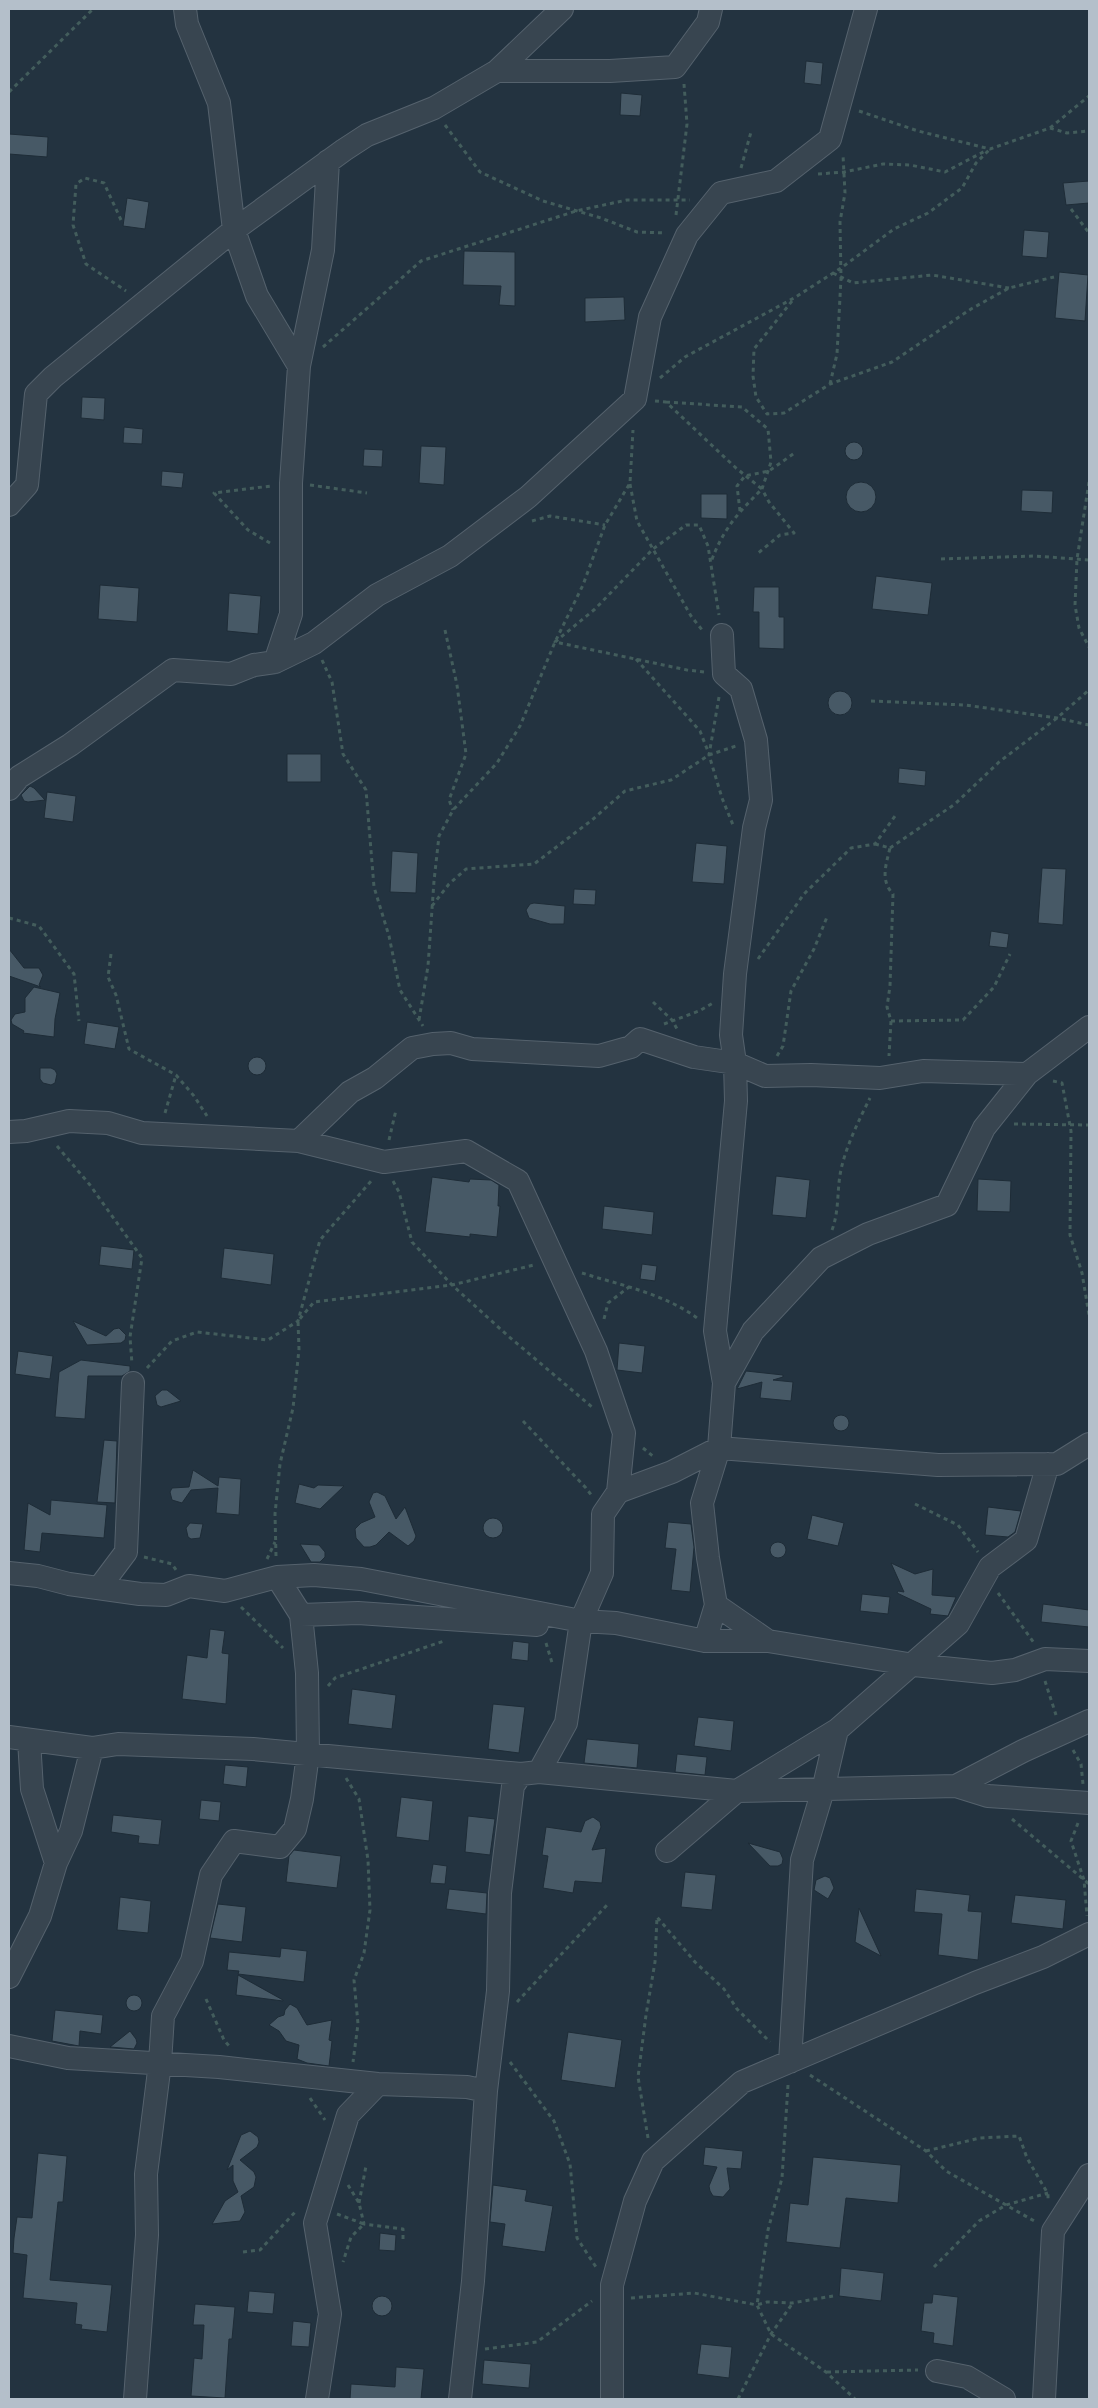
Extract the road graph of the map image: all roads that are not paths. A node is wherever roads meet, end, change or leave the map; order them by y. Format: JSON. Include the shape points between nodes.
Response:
{"nodes":[{"id":1,"x":185,"y":9,"type":"edge"},
{"id":2,"x":562,"y":9,"type":"edge"},
{"id":3,"x":711,"y":9,"type":"edge"},
{"id":4,"x":866,"y":9,"type":"edge"},
{"id":5,"x":497,"y":71,"type":"junction"},
{"id":6,"x":328,"y":161,"type":"junction"},
{"id":7,"x":234,"y":230,"type":"junction"},
{"id":8,"x":300,"y":359,"type":"junction"},
{"id":9,"x":9,"y":504,"type":"edge"},
{"id":10,"x":715,"y":636,"type":"road end"},
{"id":11,"x":275,"y":662,"type":"junction"},
{"id":12,"x":9,"y":789,"type":"edge"},
{"id":13,"x":1089,"y":1027,"type":"edge"},
{"id":14,"x":735,"y":1063,"type":"junction"},
{"id":15,"x":1027,"y":1074,"type":"junction"},
{"id":16,"x":9,"y":1132,"type":"edge"},
{"id":17,"x":299,"y":1141,"type":"junction"},
{"id":18,"x":134,"y":1383,"type":"road end"},
{"id":19,"x":724,"y":1383,"type":"junction"},
{"id":20,"x":1089,"y":1444,"type":"edge"},
{"id":21,"x":719,"y":1448,"type":"junction"},
{"id":22,"x":1048,"y":1464,"type":"junction"},
{"id":23,"x":618,"y":1492,"type":"junction"},
{"id":24,"x":9,"y":1573,"type":"edge"},
{"id":25,"x":278,"y":1577,"type":"junction"},
{"id":26,"x":99,"y":1588,"type":"junction"},
{"id":27,"x":716,"y":1604,"type":"junction"},
{"id":28,"x":302,"y":1615,"type":"junction"},
{"id":29,"x":581,"y":1621,"type":"junction"},
{"id":30,"x":705,"y":1641,"type":"junction"},
{"id":31,"x":768,"y":1641,"type":"junction"},
{"id":32,"x":1089,"y":1661,"type":"edge"},
{"id":33,"x":914,"y":1665,"type":"junction"},
{"id":34,"x":1089,"y":1721,"type":"edge"},
{"id":35,"x":837,"y":1730,"type":"junction"},
{"id":36,"x":19,"y":1738,"type":"edge"},
{"id":37,"x":92,"y":1748,"type":"junction"},
{"id":38,"x":308,"y":1754,"type":"junction"},
{"id":39,"x":530,"y":1773,"type":"junction"},
{"id":40,"x":956,"y":1786,"type":"junction"},
{"id":41,"x":823,"y":1790,"type":"junction"},
{"id":42,"x":737,"y":1791,"type":"junction"},
{"id":43,"x":1088,"y":1803,"type":"edge"},
{"id":44,"x":667,"y":1851,"type":"dead end"},
{"id":45,"x":56,"y":1863,"type":"junction"},
{"id":46,"x":1089,"y":1934,"type":"edge"},
{"id":47,"x":9,"y":1977,"type":"edge"},
{"id":48,"x":9,"y":2046,"type":"edge"},
{"id":49,"x":790,"y":2062,"type":"junction"},
{"id":50,"x":160,"y":2063,"type":"junction"},
{"id":51,"x":378,"y":2084,"type":"junction"},
{"id":52,"x":486,"y":2091,"type":"junction"},
{"id":53,"x":1089,"y":2175,"type":"edge"},
{"id":54,"x":937,"y":2371,"type":"road end"},
{"id":55,"x":135,"y":2399,"type":"edge"},
{"id":56,"x":317,"y":2399,"type":"edge"},
{"id":57,"x":460,"y":2399,"type":"edge"},
{"id":58,"x":612,"y":2399,"type":"edge"},
{"id":59,"x":1004,"y":2399,"type":"edge"},
{"id":60,"x":1044,"y":2399,"type":"edge"}],
"edges":[{"from":1,"to":7,"type":"street","via":[[187,24],[219,103]]},
{"from":2,"to":5,"type":"street"},
{"from":3,"to":5,"type":"street","via":[[708,22],[675,67],[610,71]]},
{"from":4,"to":11,"type":"street","via":[[830,139],[776,181],[721,193],[680,234],[650,317],[635,399],[528,497],[450,556],[377,595],[314,642]]},
{"from":5,"to":6,"type":"street","via":[[434,108],[367,136]]},
{"from":6,"to":7,"type":"street"},
{"from":6,"to":8,"type":"street","via":[[323,250]]},
{"from":7,"to":8,"type":"street","via":[[257,296]]},
{"from":7,"to":9,"type":"street","via":[[36,394],[27,485]]},
{"from":8,"to":11,"type":"street","via":[[291,484],[291,614]]},
{"from":10,"to":14,"type":"street","via":[[724,674],[740,689],[756,740],[761,800],[751,847],[734,991],[731,1035]]},
{"from":11,"to":12,"type":"street","via":[[254,664],[231,674],[173,670],[70,745],[19,777]]},
{"from":13,"to":15,"type":"street"},
{"from":14,"to":15,"type":"street","via":[[766,1076],[811,1074],[880,1078],[923,1071]]},
{"from":14,"to":17,"type":"street","via":[[694,1057],[640,1039],[631,1047],[599,1056],[433,1044],[412,1048],[375,1078],[350,1092]]},
{"from":14,"to":19,"type":"street","via":[[736,1102],[715,1331]]},
{"from":15,"to":19,"type":"street","via":[[984,1128],[947,1205],[868,1234],[821,1258],[753,1331]]},
{"from":16,"to":17,"type":"street","via":[[69,1121],[108,1123],[142,1133]]},
{"from":17,"to":23,"type":"street","via":[[384,1162],[466,1151],[518,1181],[596,1351],[624,1433]]},
{"from":18,"to":26,"type":"street","via":[[126,1552]]},
{"from":19,"to":21,"type":"street"},
{"from":20,"to":22,"type":"street","via":[[1057,1464]]},
{"from":21,"to":22,"type":"street","via":[[938,1465]]},
{"from":21,"to":23,"type":"street","via":[[672,1472]]},
{"from":21,"to":27,"type":"street","via":[[702,1503]]},
{"from":22,"to":33,"type":"street","via":[[1026,1540],[990,1567],[958,1624]]},
{"from":23,"to":29,"type":"street","via":[[603,1514],[602,1573]]},
{"from":24,"to":26,"type":"street"},
{"from":25,"to":26,"type":"street","via":[[224,1591],[188,1586],[166,1594],[140,1594]]},
{"from":25,"to":28,"type":"street"},
{"from":25,"to":29,"type":"street","via":[[361,1579]]},
{"from":27,"to":30,"type":"street"},
{"from":27,"to":31,"type":"street"},
{"from":28,"to":29,"type":"street","via":[[358,1613],[542,1626]]},
{"from":28,"to":38,"type":"street","via":[[308,1673]]},
{"from":29,"to":30,"type":"street","via":[[616,1623]]},
{"from":29,"to":39,"type":"street","via":[[566,1723]]},
{"from":30,"to":31,"type":"street"},
{"from":31,"to":33,"type":"street"},
{"from":32,"to":33,"type":"street","via":[[1045,1658],[1015,1670],[992,1673]]},
{"from":33,"to":35,"type":"street"},
{"from":34,"to":40,"type":"street"},
{"from":35,"to":41,"type":"street"},
{"from":35,"to":42,"type":"street"},
{"from":36,"to":37,"type":"street"},
{"from":36,"to":45,"type":"street"},
{"from":37,"to":38,"type":"street","via":[[118,1744]]},
{"from":37,"to":45,"type":"street","via":[[70,1831]]},
{"from":38,"to":39,"type":"street"},
{"from":38,"to":50,"type":"street","via":[[294,1829],[280,1847],[234,1841],[211,1875],[192,1961],[163,2016]]},
{"from":39,"to":42,"type":"street"},
{"from":39,"to":52,"type":"street","via":[[513,1786],[503,1874],[498,1991]]},
{"from":40,"to":41,"type":"street"},
{"from":40,"to":43,"type":"street","via":[[988,1796]]},
{"from":41,"to":42,"type":"street"},
{"from":41,"to":49,"type":"street","via":[[802,1860]]},
{"from":42,"to":44,"type":"street"},
{"from":45,"to":47,"type":"street","via":[[40,1916]]},
{"from":46,"to":49,"type":"street","via":[[1043,1957]]},
{"from":48,"to":50,"type":"street","via":[[68,2058]]},
{"from":49,"to":58,"type":"street","via":[[742,2082],[653,2161],[635,2201],[612,2285]]},
{"from":50,"to":51,"type":"street"},
{"from":50,"to":55,"type":"street","via":[[146,2174],[147,2235]]},
{"from":51,"to":52,"type":"street","via":[[467,2087]]},
{"from":51,"to":56,"type":"street","via":[[348,2116],[340,2142],[307,2215],[330,2314]]},
{"from":52,"to":57,"type":"street","via":[[473,2281]]},
{"from":53,"to":60,"type":"street","via":[[1053,2231]]},
{"from":54,"to":59,"type":"street","via":[[967,2377]]}]}
